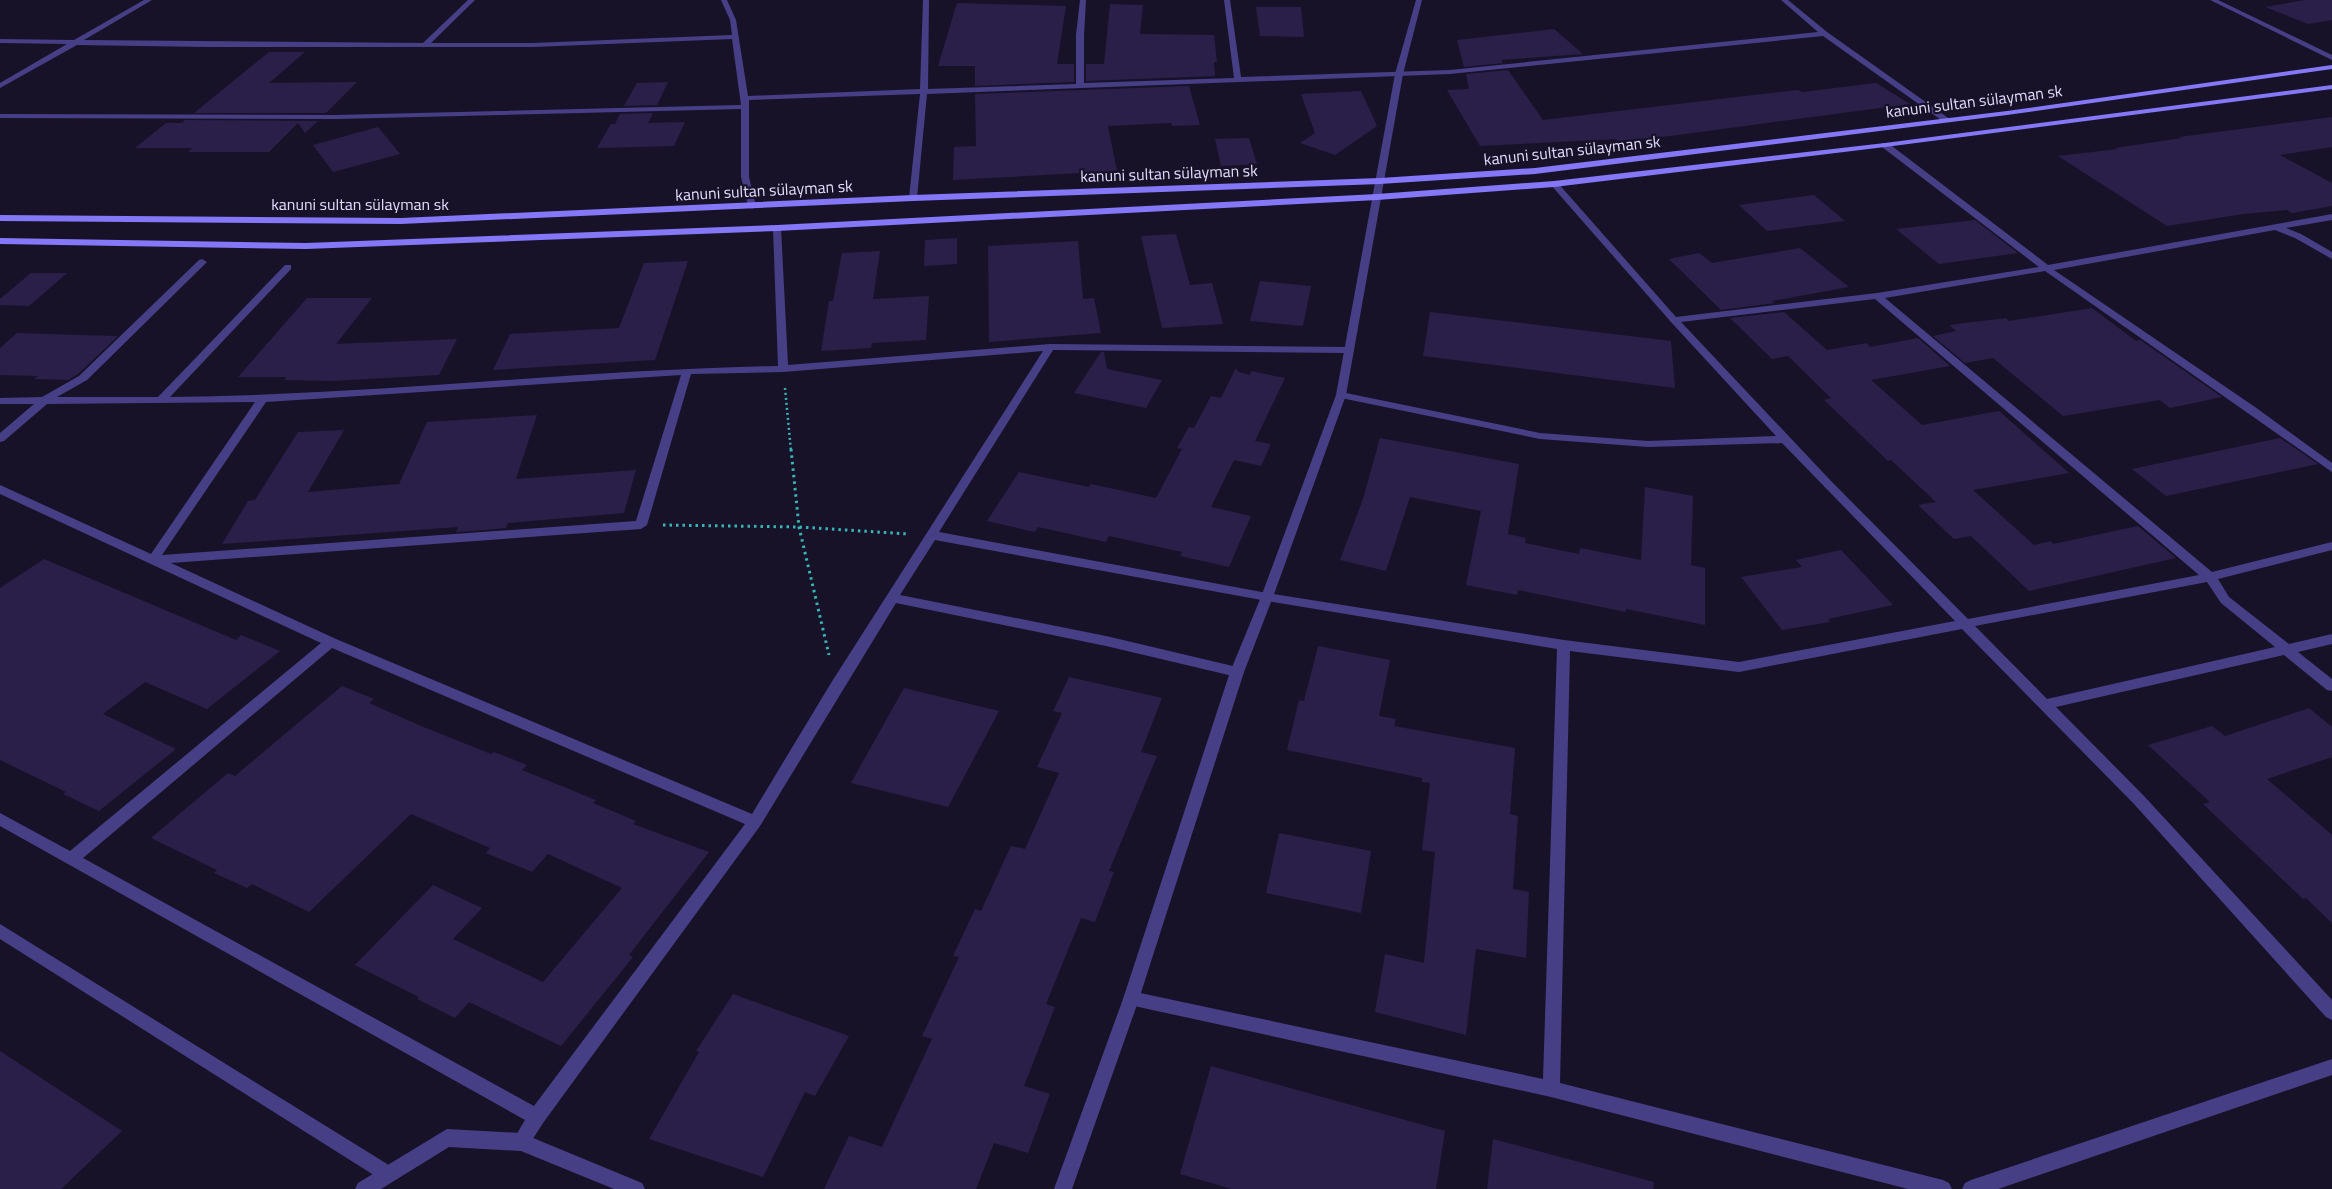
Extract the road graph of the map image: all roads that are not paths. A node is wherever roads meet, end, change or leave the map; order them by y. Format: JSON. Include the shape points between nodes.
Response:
{"nodes":[{"id":1,"x":149,"y":0,"type":"edge"},
{"id":2,"x":472,"y":0,"type":"edge"},
{"id":3,"x":724,"y":0,"type":"edge"},
{"id":4,"x":926,"y":0,"type":"edge"},
{"id":5,"x":1083,"y":0,"type":"edge"},
{"id":6,"x":1227,"y":0,"type":"edge"},
{"id":7,"x":1419,"y":0,"type":"edge"},
{"id":8,"x":1784,"y":0,"type":"edge"},
{"id":9,"x":2213,"y":0,"type":"edge"},
{"id":10,"x":1824,"y":34,"type":"junction"},
{"id":11,"x":736,"y":37,"type":"junction"},
{"id":12,"x":0,"y":40,"type":"edge"},
{"id":13,"x":77,"y":42,"type":"junction"},
{"id":14,"x":425,"y":45,"type":"junction"},
{"id":15,"x":2332,"y":58,"type":"edge"},
{"id":16,"x":2332,"y":67,"type":"edge"},
{"id":17,"x":1399,"y":74,"type":"junction"},
{"id":18,"x":1238,"y":80,"type":"junction"},
{"id":19,"x":0,"y":86,"type":"edge"},
{"id":20,"x":1080,"y":86,"type":"junction"},
{"id":21,"x":2332,"y":87,"type":"edge"},
{"id":22,"x":925,"y":91,"type":"junction"},
{"id":23,"x":745,"y":103,"type":"junction"},
{"id":24,"x":0,"y":116,"type":"edge"},
{"id":25,"x":1947,"y":120,"type":"junction"},
{"id":26,"x":1885,"y":145,"type":"junction"},
{"id":27,"x":1380,"y":181,"type":"junction"},
{"id":28,"x":1554,"y":184,"type":"junction"},
{"id":29,"x":1377,"y":197,"type":"junction"},
{"id":30,"x":913,"y":198,"type":"junction"},
{"id":31,"x":752,"y":206,"type":"junction"},
{"id":32,"x":2332,"y":217,"type":"edge"},
{"id":33,"x":0,"y":218,"type":"edge"},
{"id":34,"x":2276,"y":227,"type":"junction"},
{"id":35,"x":777,"y":228,"type":"junction"},
{"id":36,"x":0,"y":241,"type":"edge"},
{"id":37,"x":2332,"y":256,"type":"edge"},
{"id":38,"x":202,"y":262,"type":"dead end"},
{"id":39,"x":288,"y":267,"type":"dead end"},
{"id":40,"x":2048,"y":267,"type":"junction"},
{"id":41,"x":1877,"y":296,"type":"junction"},
{"id":42,"x":1674,"y":320,"type":"junction"},
{"id":43,"x":1050,"y":347,"type":"junction"},
{"id":44,"x":1348,"y":350,"type":"junction"},
{"id":45,"x":783,"y":369,"type":"junction"},
{"id":46,"x":687,"y":371,"type":"junction"},
{"id":47,"x":1341,"y":395,"type":"junction"},
{"id":48,"x":264,"y":399,"type":"junction"},
{"id":49,"x":45,"y":400,"type":"junction"},
{"id":50,"x":161,"y":400,"type":"junction"},
{"id":51,"x":0,"y":401,"type":"edge"},
{"id":52,"x":0,"y":439,"type":"edge"},
{"id":53,"x":1785,"y":439,"type":"junction"},
{"id":54,"x":2332,"y":468,"type":"edge"},
{"id":55,"x":0,"y":489,"type":"edge"},
{"id":56,"x":932,"y":535,"type":"junction"},
{"id":57,"x":2332,"y":546,"type":"edge"},
{"id":58,"x":153,"y":560,"type":"junction"},
{"id":59,"x":2210,"y":577,"type":"junction"},
{"id":60,"x":1267,"y":597,"type":"junction"},
{"id":61,"x":894,"y":598,"type":"junction"},
{"id":62,"x":1968,"y":625,"type":"junction"},
{"id":63,"x":2332,"y":639,"type":"edge"},
{"id":64,"x":332,"y":642,"type":"junction"},
{"id":65,"x":1564,"y":645,"type":"junction"},
{"id":66,"x":2288,"y":650,"type":"junction"},
{"id":67,"x":1237,"y":672,"type":"junction"},
{"id":68,"x":2332,"y":686,"type":"edge"},
{"id":69,"x":2046,"y":704,"type":"junction"},
{"id":70,"x":0,"y":819,"type":"edge"},
{"id":71,"x":755,"y":822,"type":"junction"},
{"id":72,"x":72,"y":858,"type":"junction"},
{"id":73,"x":0,"y":932,"type":"edge"},
{"id":74,"x":1131,"y":999,"type":"junction"},
{"id":75,"x":2332,"y":1012,"type":"edge"},
{"id":76,"x":2332,"y":1067,"type":"edge"},
{"id":77,"x":1551,"y":1089,"type":"junction"},
{"id":78,"x":536,"y":1117,"type":"junction"},
{"id":79,"x":522,"y":1142,"type":"junction"},
{"id":80,"x":386,"y":1173,"type":"junction"},
{"id":81,"x":364,"y":1189,"type":"edge"},
{"id":82,"x":636,"y":1189,"type":"edge"},
{"id":83,"x":1063,"y":1189,"type":"edge"},
{"id":84,"x":1943,"y":1189,"type":"edge"},
{"id":85,"x":1971,"y":1189,"type":"edge"}],
"edges":[{"from":1,"to":13,"type":"street"},
{"from":2,"to":14,"type":"street"},
{"from":3,"to":11,"type":"street"},
{"from":4,"to":22,"type":"street"},
{"from":5,"to":20,"type":"street"},
{"from":6,"to":18,"type":"street"},
{"from":7,"to":17,"type":"street"},
{"from":8,"to":10,"type":"street"},
{"from":9,"to":15,"type":"street"},
{"from":10,"to":17,"type":"street","via":[[1450,72]]},
{"from":10,"to":25,"type":"street"},
{"from":11,"to":14,"type":"street","via":[[532,45]]},
{"from":11,"to":23,"type":"street"},
{"from":12,"to":13,"type":"street"},
{"from":13,"to":14,"type":"street"},
{"from":13,"to":19,"type":"street"},
{"from":16,"to":25,"type":"main road","name":"kanuni sultan sülayman sk"},
{"from":17,"to":18,"type":"street"},
{"from":17,"to":27,"type":"street"},
{"from":18,"to":20,"type":"street"},
{"from":20,"to":22,"type":"street"},
{"from":21,"to":26,"type":"main road"},
{"from":22,"to":23,"type":"street"},
{"from":22,"to":30,"type":"street"},
{"from":23,"to":24,"type":"street","via":[[336,118]]},
{"from":23,"to":31,"type":"street","via":[[745,177]]},
{"from":25,"to":27,"type":"main road","name":"kanuni sultan sülayman sk","via":[[1535,171]]},
{"from":26,"to":28,"type":"main road"},
{"from":26,"to":40,"type":"street"},
{"from":27,"to":29,"type":"street"},
{"from":27,"to":30,"type":"main road","name":"kanuni sultan sülayman sk"},
{"from":28,"to":29,"type":"main road"},
{"from":28,"to":42,"type":"street"},
{"from":29,"to":35,"type":"main road"},
{"from":29,"to":44,"type":"street"},
{"from":30,"to":31,"type":"main road","name":"kanuni sultan sülayman sk"},
{"from":31,"to":33,"type":"main road","name":"kanuni sultan sülayman sk","via":[[401,221]]},
{"from":32,"to":34,"type":"street"},
{"from":34,"to":37,"type":"street"},
{"from":34,"to":40,"type":"street"},
{"from":35,"to":36,"type":"main road","via":[[306,246]]},
{"from":35,"to":45,"type":"street"},
{"from":38,"to":49,"type":"street","via":[[83,378]]},
{"from":39,"to":50,"type":"street"},
{"from":40,"to":41,"type":"street"},
{"from":40,"to":54,"type":"street"},
{"from":41,"to":42,"type":"street"},
{"from":41,"to":59,"type":"street"},
{"from":42,"to":53,"type":"street"},
{"from":43,"to":44,"type":"street"},
{"from":43,"to":45,"type":"street"},
{"from":43,"to":56,"type":"street"},
{"from":44,"to":47,"type":"street"},
{"from":45,"to":46,"type":"street"},
{"from":46,"to":48,"type":"street"},
{"from":46,"to":58,"type":"street","via":[[641,525]]},
{"from":47,"to":53,"type":"street","via":[[1540,436],[1648,444]]},
{"from":47,"to":60,"type":"street"},
{"from":48,"to":50,"type":"street"},
{"from":48,"to":58,"type":"street"},
{"from":49,"to":50,"type":"street"},
{"from":49,"to":51,"type":"street"},
{"from":49,"to":52,"type":"street"},
{"from":53,"to":62,"type":"street"},
{"from":55,"to":58,"type":"street"},
{"from":56,"to":60,"type":"street"},
{"from":56,"to":61,"type":"street"},
{"from":57,"to":59,"type":"street"},
{"from":58,"to":64,"type":"street"},
{"from":59,"to":62,"type":"street"},
{"from":59,"to":66,"type":"street","via":[[2225,600]]},
{"from":60,"to":65,"type":"street"},
{"from":60,"to":67,"type":"street"},
{"from":61,"to":67,"type":"street","via":[[1106,641]]},
{"from":61,"to":71,"type":"street"},
{"from":62,"to":65,"type":"street","via":[[1739,667]]},
{"from":62,"to":69,"type":"street"},
{"from":63,"to":66,"type":"street"},
{"from":64,"to":71,"type":"street"},
{"from":64,"to":72,"type":"street"},
{"from":65,"to":77,"type":"street"},
{"from":66,"to":68,"type":"street"},
{"from":66,"to":69,"type":"street"},
{"from":67,"to":74,"type":"street"},
{"from":69,"to":75,"type":"street","via":[[2139,800]]},
{"from":70,"to":72,"type":"street"},
{"from":71,"to":78,"type":"street"},
{"from":72,"to":78,"type":"street"},
{"from":73,"to":80,"type":"street"},
{"from":74,"to":77,"type":"street"},
{"from":74,"to":83,"type":"street"},
{"from":76,"to":85,"type":"street"},
{"from":77,"to":84,"type":"street"},
{"from":78,"to":79,"type":"street"},
{"from":79,"to":80,"type":"street","via":[[447,1138]]},
{"from":79,"to":82,"type":"street"},
{"from":80,"to":81,"type":"street"}]}
